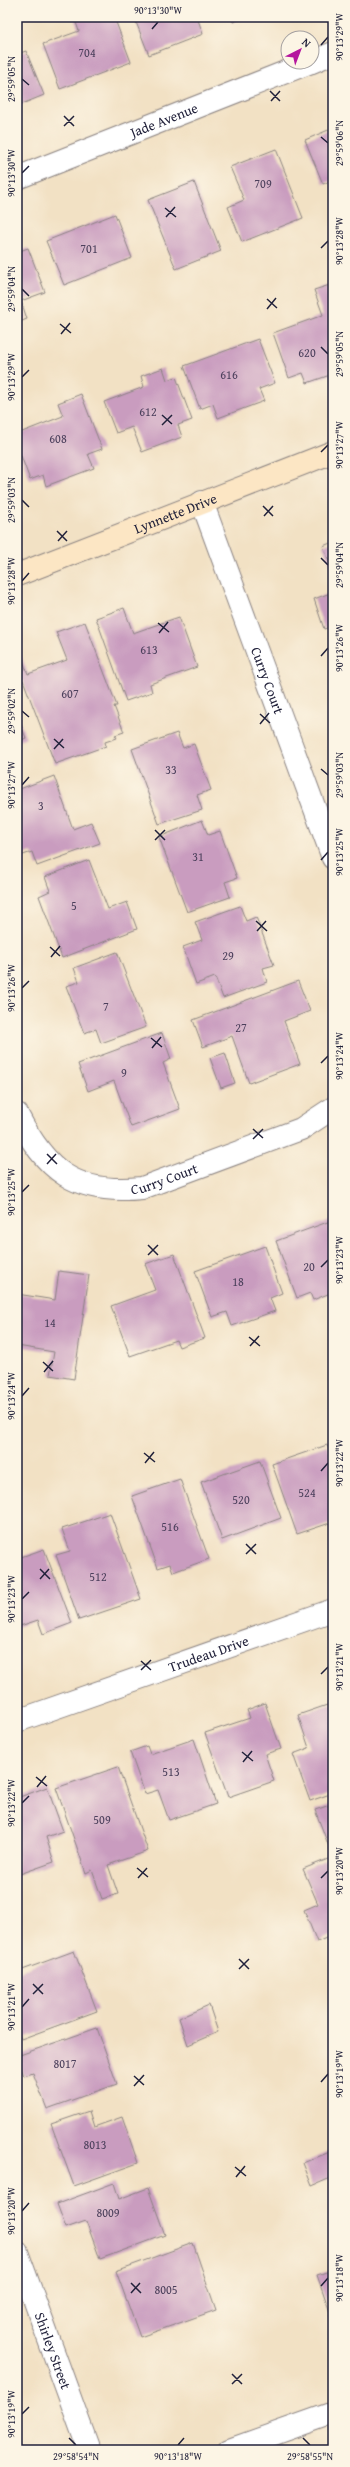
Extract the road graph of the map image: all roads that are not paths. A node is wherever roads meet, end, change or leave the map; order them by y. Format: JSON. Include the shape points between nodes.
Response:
{"nodes":[{"id":1,"x":333,"y":53,"type":"edge"},
{"id":2,"x":320,"y":59,"type":"edge"},
{"id":3,"x":292,"y":70,"type":"edge"},
{"id":4,"x":17,"y":178,"type":"edge"},
{"id":5,"x":333,"y":452,"type":"edge"},
{"id":6,"x":202,"y":502,"type":"junction"},
{"id":7,"x":17,"y":575,"type":"edge"},
{"id":8,"x":333,"y":858,"type":"edge"},
{"id":9,"x":333,"y":1108,"type":"edge"},
{"id":10,"x":17,"y":1114,"type":"edge"},
{"id":11,"x":333,"y":1610,"type":"edge"},
{"id":12,"x":17,"y":1721,"type":"edge"},
{"id":13,"x":17,"y":2252,"type":"edge"},
{"id":14,"x":333,"y":2413,"type":"edge"},
{"id":15,"x":89,"y":2450,"type":"edge"},
{"id":16,"x":229,"y":2450,"type":"edge"}],
"edges":[{"from":1,"to":2,"type":"street","name":"Jade Avenue"},
{"from":3,"to":4,"type":"street","name":"Jade Avenue"},
{"from":5,"to":6,"type":"street","name":"Lynnette Drive"},
{"from":6,"to":7,"type":"street","name":"Lynnette Drive"},
{"from":6,"to":8,"type":"street","name":"Curry Court"},
{"from":9,"to":10,"type":"street","name":"Curry Court","via":[[301,1129],[142,1188],[119,1191],[95,1188],[66,1178],[46,1161]]},
{"from":11,"to":12,"type":"street","name":"Trudeau Drive"},
{"from":13,"to":15,"type":"street","name":"Shirley Street"},
{"from":14,"to":16,"type":"street"}]}
